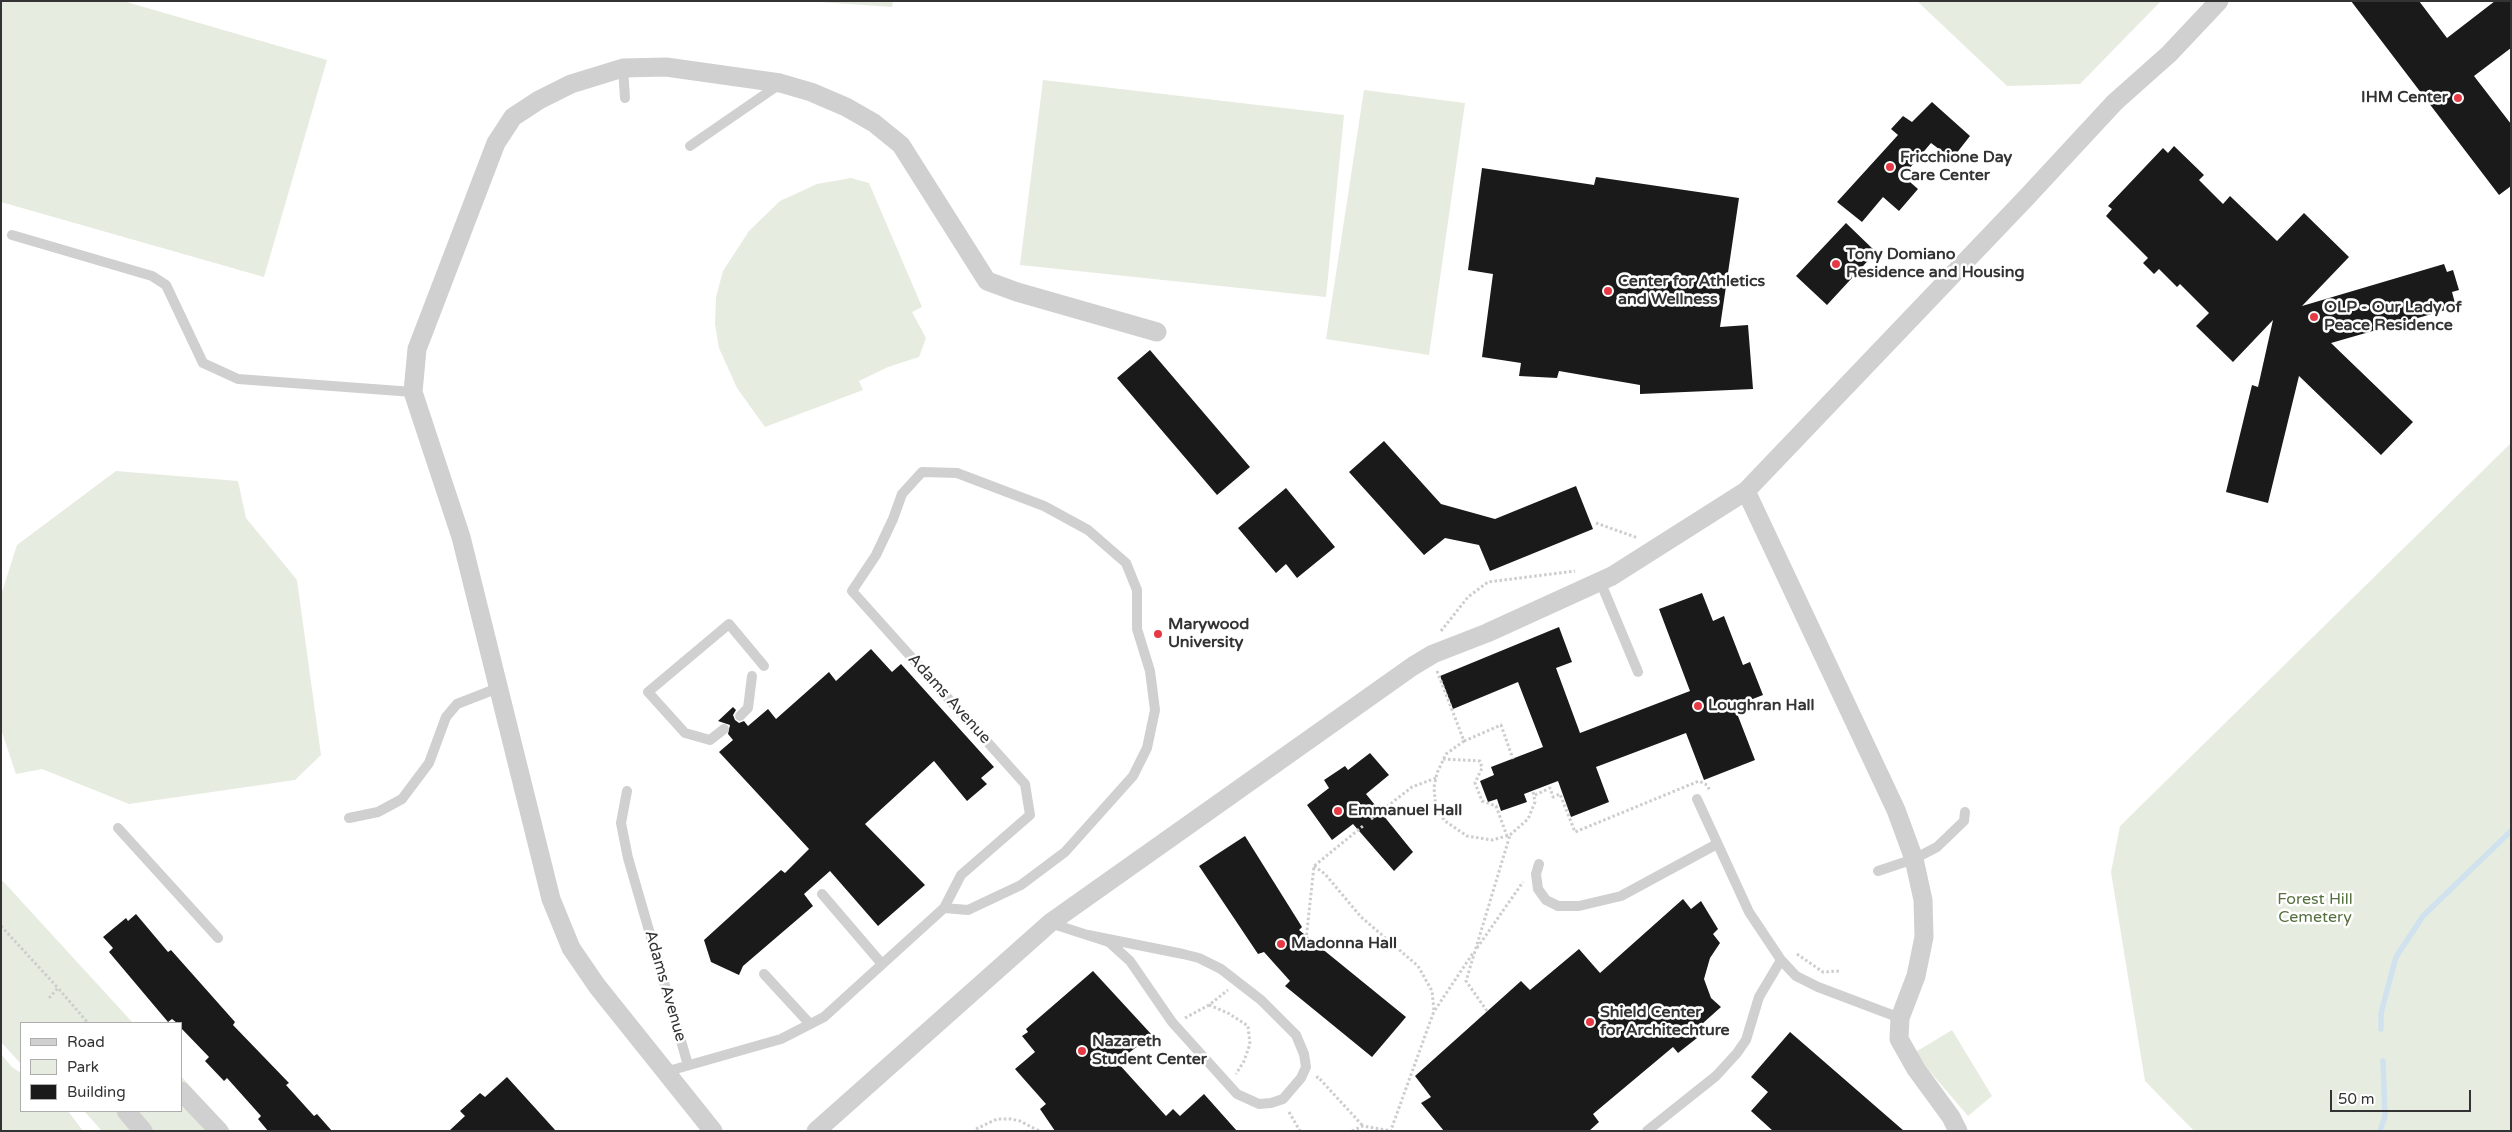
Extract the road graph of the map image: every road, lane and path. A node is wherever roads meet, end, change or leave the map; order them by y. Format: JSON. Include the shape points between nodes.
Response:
{"nodes":[{"id":1,"x":2219,"y":1,"type":"edge"},
{"id":2,"x":623,"y":68,"type":"junction"},
{"id":3,"x":780,"y":83,"type":"junction"},
{"id":4,"x":625,"y":98,"type":"dead end"},
{"id":5,"x":690,"y":146,"type":"dead end"},
{"id":6,"x":12,"y":236,"type":"dead end"},
{"id":7,"x":1157,"y":332,"type":"dead end"},
{"id":8,"x":412,"y":392,"type":"junction"},
{"id":9,"x":1746,"y":491,"type":"junction"},
{"id":10,"x":1596,"y":523,"type":"dead end"},
{"id":11,"x":1658,"y":545,"type":"junction"},
{"id":12,"x":1582,"y":571,"type":"dead end"},
{"id":13,"x":1600,"y":581,"type":"junction"},
{"id":14,"x":1433,"y":654,"type":"junction"},
{"id":15,"x":764,"y":666,"type":"dead end"},
{"id":16,"x":1638,"y":672,"type":"dead end"},
{"id":17,"x":752,"y":676,"type":"dead end"},
{"id":18,"x":498,"y":688,"type":"junction"},
{"id":19,"x":740,"y":716,"type":"dead end"},
{"id":20,"x":724,"y":729,"type":"dead end"},
{"id":21,"x":1464,"y":741,"type":"junction"},
{"id":22,"x":1443,"y":759,"type":"junction"},
{"id":23,"x":1512,"y":759,"type":"dead end"},
{"id":24,"x":1436,"y":778,"type":"junction"},
{"id":25,"x":627,"y":791,"type":"dead end"},
{"id":26,"x":1534,"y":791,"type":"dead end"},
{"id":27,"x":1697,"y":799,"type":"dead end"},
{"id":28,"x":1965,"y":812,"type":"dead end"},
{"id":29,"x":349,"y":818,"type":"dead end"},
{"id":30,"x":1371,"y":819,"type":"dead end"},
{"id":31,"x":1363,"y":826,"type":"dead end"},
{"id":32,"x":118,"y":828,"type":"dead end"},
{"id":33,"x":1508,"y":836,"type":"junction"},
{"id":34,"x":1717,"y":844,"type":"junction"},
{"id":35,"x":1914,"y":859,"type":"junction"},
{"id":36,"x":1539,"y":864,"type":"dead end"},
{"id":37,"x":1314,"y":866,"type":"junction"},
{"id":38,"x":1878,"y":871,"type":"dead end"},
{"id":39,"x":1525,"y":879,"type":"dead end"},
{"id":40,"x":822,"y":894,"type":"dead end"},
{"id":41,"x":944,"y":908,"type":"junction"},
{"id":42,"x":1050,"y":923,"type":"junction"},
{"id":43,"x":1,"y":926,"type":"edge"},
{"id":44,"x":1088,"y":935,"type":"junction"},
{"id":45,"x":218,"y":938,"type":"dead end"},
{"id":46,"x":1306,"y":940,"type":"dead end"},
{"id":47,"x":1475,"y":950,"type":"junction"},
{"id":48,"x":1781,"y":960,"type":"junction"},
{"id":49,"x":882,"y":964,"type":"junction"},
{"id":50,"x":764,"y":974,"type":"dead end"},
{"id":51,"x":58,"y":988,"type":"junction"},
{"id":52,"x":1230,"y":988,"type":"dead end"},
{"id":53,"x":49,"y":998,"type":"dead end"},
{"id":54,"x":1208,"y":1004,"type":"junction"},
{"id":55,"x":1434,"y":1011,"type":"junction"},
{"id":56,"x":1487,"y":1011,"type":"dead end"},
{"id":57,"x":1184,"y":1018,"type":"dead end"},
{"id":58,"x":1900,"y":1018,"type":"junction"},
{"id":59,"x":87,"y":1022,"type":"edge"},
{"id":60,"x":810,"y":1024,"type":"junction"},
{"id":61,"x":688,"y":1065,"type":"junction"},
{"id":62,"x":665,"y":1072,"type":"junction"},
{"id":63,"x":1226,"y":1083,"type":"junction"},
{"id":64,"x":182,"y":1092,"type":"edge"},
{"id":65,"x":1283,"y":1099,"type":"junction"},
{"id":66,"x":127,"y":1112,"type":"edge"},
{"id":67,"x":976,"y":1129,"type":"dead end"},
{"id":68,"x":1391,"y":1130,"type":"edge"},
{"id":69,"x":143,"y":1131,"type":"edge"},
{"id":70,"x":219,"y":1131,"type":"edge"},
{"id":71,"x":713,"y":1131,"type":"edge"},
{"id":72,"x":816,"y":1131,"type":"edge"},
{"id":73,"x":1039,"y":1131,"type":"edge"},
{"id":74,"x":1300,"y":1131,"type":"edge"},
{"id":75,"x":1352,"y":1131,"type":"edge"},
{"id":76,"x":1647,"y":1131,"type":"edge"},
{"id":77,"x":1958,"y":1131,"type":"edge"}],
"edges":[{"from":1,"to":9,"type":"street","via":[[2169,54],[2115,102]]},
{"from":2,"to":3,"type":"street","via":[[666,67]]},
{"from":2,"to":4,"type":"lane"},
{"from":2,"to":8,"type":"street","via":[[571,84],[539,100],[513,117],[500,136],[417,348]]},
{"from":3,"to":5,"type":"lane"},
{"from":3,"to":7,"type":"street","via":[[846,107],[874,123],[901,145],[987,281]]},
{"from":6,"to":8,"type":"lane","via":[[152,276],[166,285],[203,363],[238,379]]},
{"from":8,"to":18,"type":"street","via":[[461,536]]},
{"from":9,"to":11,"type":"street"},
{"from":9,"to":35,"type":"street","via":[[1896,810]]},
{"from":10,"to":11,"type":"path"},
{"from":11,"to":13,"type":"street"},
{"from":12,"to":14,"type":"path","via":[[1488,582],[1468,598],[1428,646]]},
{"from":13,"to":14,"type":"street"},
{"from":13,"to":16,"type":"lane"},
{"from":14,"to":21,"type":"path","via":[[1443,665],[1436,669]]},
{"from":14,"to":42,"type":"street"},
{"from":15,"to":20,"type":"lane","via":[[729,624],[648,692],[685,733],[710,740]]},
{"from":17,"to":19,"type":"lane","via":[[748,708]]},
{"from":18,"to":29,"type":"lane","via":[[458,704],[446,717],[429,763],[402,799],[378,812]]},
{"from":18,"to":62,"type":"street","via":[[551,899],[571,948]]},
{"from":21,"to":22,"type":"path"},
{"from":21,"to":23,"type":"path","via":[[1501,725]]},
{"from":22,"to":24,"type":"path"},
{"from":22,"to":33,"type":"path","via":[[1480,761],[1482,768],[1475,783],[1482,801],[1496,806]]},
{"from":24,"to":30,"type":"path","via":[[1412,787]]},
{"from":24,"to":33,"type":"path","via":[[1434,787],[1438,811],[1455,830],[1481,839]]},
{"from":25,"to":61,"type":"lane","name":"Adams Avenue","via":[[621,823],[628,858]]},
{"from":26,"to":33,"type":"path","via":[[1535,802],[1528,819]]},
{"from":27,"to":34,"type":"lane"},
{"from":28,"to":35,"type":"lane","via":[[1964,821],[1951,835]]},
{"from":31,"to":37,"type":"path"},
{"from":32,"to":45,"type":"lane"},
{"from":33,"to":47,"type":"path"},
{"from":34,"to":36,"type":"lane","via":[[1621,896],[1579,906],[1558,906],[1546,900],[1538,889],[1536,874]]},
{"from":34,"to":48,"type":"lane","via":[[1750,912]]},
{"from":35,"to":38,"type":"lane"},
{"from":35,"to":58,"type":"street","via":[[1923,900],[1924,937],[1916,976]]},
{"from":37,"to":46,"type":"path"},
{"from":37,"to":55,"type":"path","via":[[1325,874],[1361,917],[1418,966],[1432,991]]},
{"from":39,"to":47,"type":"path"},
{"from":40,"to":49,"type":"lane"},
{"from":41,"to":41,"type":"lane","name":"Adams Avenue","via":[[961,875],[1030,814],[1025,784],[852,591],[876,555],[902,494],[922,472],[957,473],[1044,506],[1088,530],[1126,562],[1137,590],[1137,629],[1150,671],[1155,710],[1147,748],[1133,776],[1065,852],[1021,885],[968,910]]},
{"from":41,"to":49,"type":"lane"},
{"from":42,"to":44,"type":"lane"},
{"from":42,"to":72,"type":"street"},
{"from":43,"to":51,"type":"path"},
{"from":44,"to":63,"type":"lane","via":[[1109,942],[1130,961],[1172,1022]]},
{"from":44,"to":65,"type":"lane","via":[[1199,958],[1221,969],[1261,1000],[1296,1035],[1304,1054],[1306,1067],[1301,1078]]},
{"from":47,"to":55,"type":"path"},
{"from":47,"to":56,"type":"path","via":[[1466,980]]},
{"from":48,"to":58,"type":"lane","via":[[1796,976],[1818,987]]},
{"from":48,"to":76,"type":"lane","via":[[1759,998],[1746,1040],[1737,1053],[1716,1076]]},
{"from":49,"to":60,"type":"lane","via":[[824,1017]]},
{"from":50,"to":60,"type":"lane"},
{"from":51,"to":53,"type":"path"},
{"from":51,"to":59,"type":"path"},
{"from":52,"to":54,"type":"path"},
{"from":54,"to":57,"type":"path"},
{"from":54,"to":63,"type":"path","via":[[1241,1021],[1248,1026],[1250,1033],[1244,1061]]},
{"from":55,"to":68,"type":"path"},
{"from":58,"to":77,"type":"street","via":[[1899,1039],[1907,1056]]},
{"from":60,"to":61,"type":"lane","via":[[781,1039]]},
{"from":61,"to":62,"type":"lane"},
{"from":62,"to":71,"type":"street"},
{"from":63,"to":65,"type":"lane","via":[[1238,1094],[1259,1104]]},
{"from":64,"to":70,"type":"street"},
{"from":65,"to":74,"type":"path"},
{"from":66,"to":69,"type":"street"},
{"from":67,"to":73,"type":"path","via":[[997,1119],[1011,1119],[1020,1120]]},
{"from":68,"to":75,"type":"path","via":[[1363,1126]]}]}
